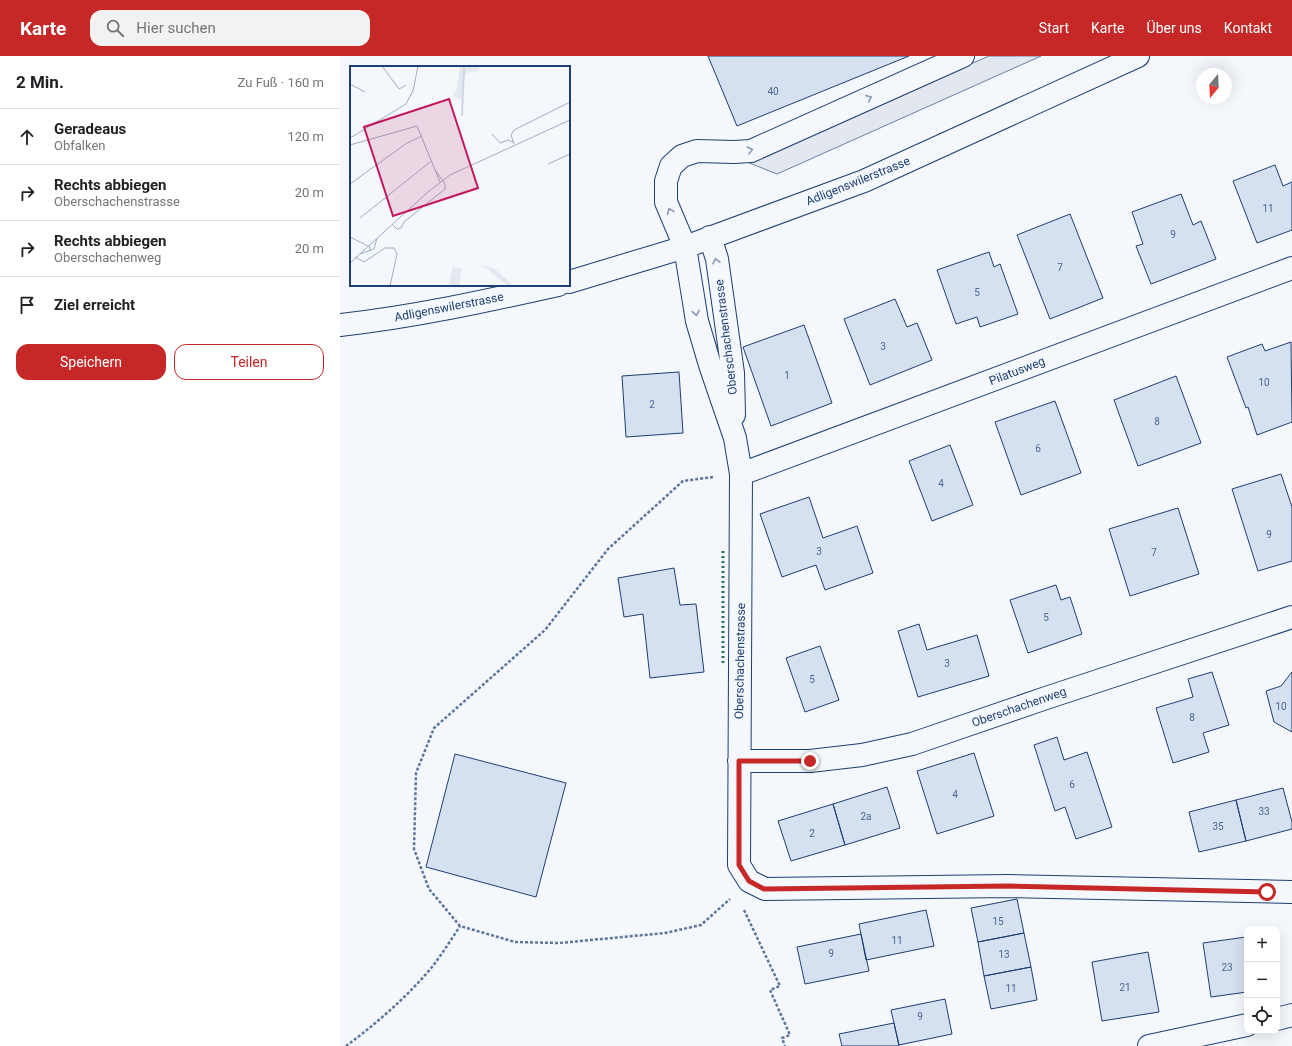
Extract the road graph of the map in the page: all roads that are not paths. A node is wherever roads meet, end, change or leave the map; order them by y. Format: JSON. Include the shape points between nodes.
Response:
{"nodes":[{"id":1,"x":964,"y":56,"type":"edge"},
{"id":2,"x":1138,"y":56,"type":"edge"},
{"id":3,"x":710,"y":237,"type":"junction"},
{"id":4,"x":684,"y":247,"type":"junction"},
{"id":5,"x":1292,"y":268,"type":"edge"},
{"id":6,"x":570,"y":282,"type":"edge"},
{"id":7,"x":554,"y":286,"type":"edge"},
{"id":8,"x":340,"y":325,"type":"edge"},
{"id":9,"x":735,"y":438,"type":"junction"},
{"id":10,"x":741,"y":474,"type":"junction"},
{"id":11,"x":1292,"y":617,"type":"edge"},
{"id":12,"x":739,"y":761,"type":"junction"},
{"id":13,"x":1292,"y":892,"type":"edge"},
{"id":14,"x":1292,"y":1015,"type":"edge"},
{"id":15,"x":1280,"y":1018,"type":"edge"},
{"id":16,"x":1244,"y":1026,"type":"edge"},
{"id":17,"x":1149,"y":1046,"type":"edge"}],
"edges":[{"from":4,"to":1,"type":"street","name":"Oberschachenstrasse","one_way":true,"via":[[666,202],[666,181],[671,166],[682,156],[697,151],[751,151]]},
{"from":2,"to":3,"type":"street","name":"Adligenswilerstrasse","via":[[864,181]]},
{"from":3,"to":4,"type":"street","name":"Adligenswilerstrasse"},
{"from":9,"to":3,"type":"street","name":"Oberschachenstrasse","one_way":true,"via":[[733,373],[717,259]]},
{"from":4,"to":6,"type":"street","name":"Adligenswilerstrasse"},
{"from":4,"to":9,"type":"street","name":"Oberschachenstrasse","one_way":true,"via":[[697,321]]},
{"from":5,"to":10,"type":"street","name":"Pilatusweg"},
{"from":7,"to":8,"type":"street","name":"Adligenswilerstrasse","via":[[491,300]]},
{"from":9,"to":10,"type":"street","name":"Oberschachenstrasse"},
{"from":10,"to":12,"type":"street","name":"Oberschachenstrasse"},
{"from":11,"to":12,"type":"street","name":"Oberschachenweg","via":[[912,744],[862,756],[810,761]]},
{"from":12,"to":13,"type":"street","name":"Oberschachenstrasse","via":[[739,865],[743,887],[764,889],[1008,886]]},
{"from":14,"to":15,"type":"street"},
{"from":16,"to":17,"type":"street"}]}
